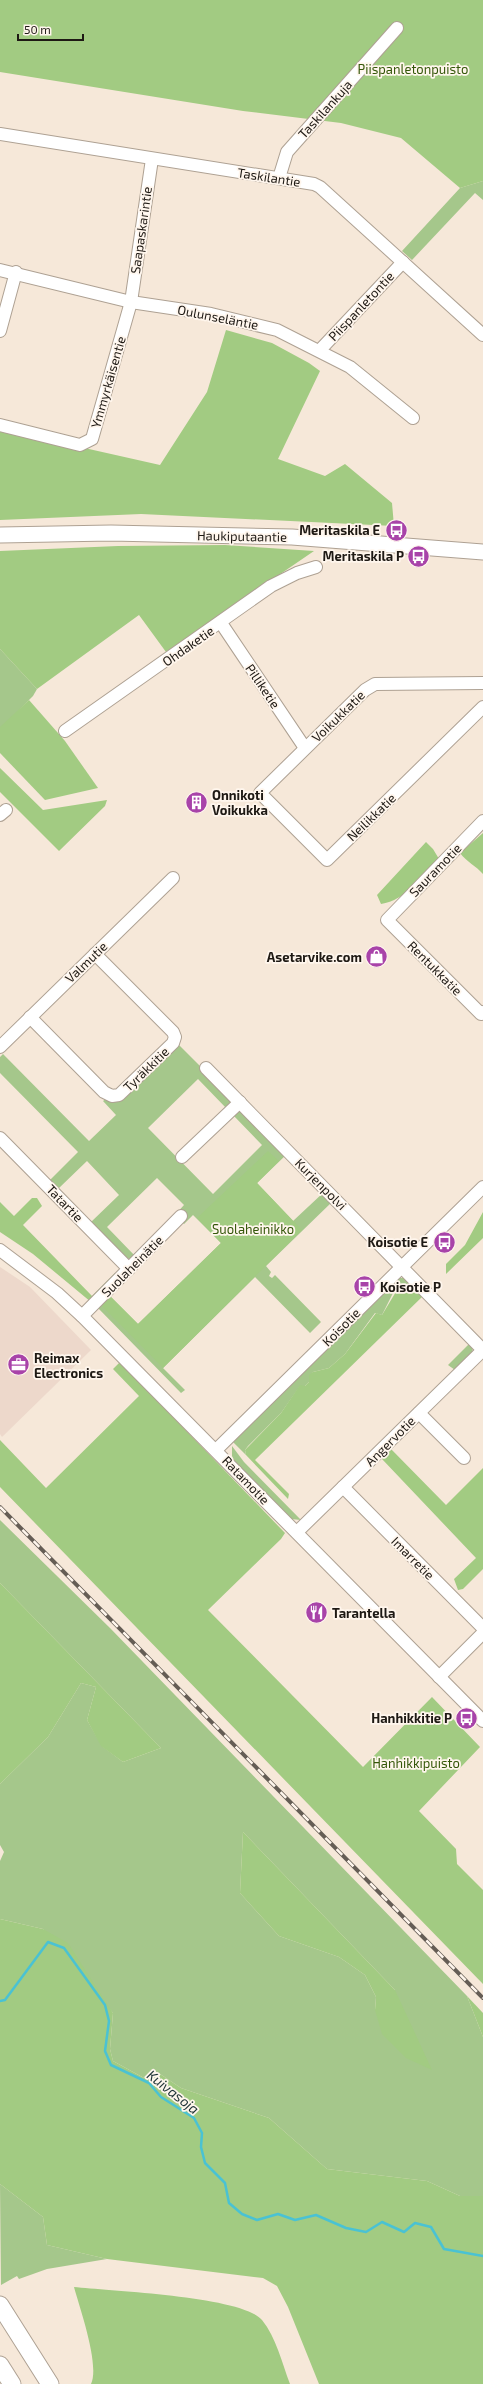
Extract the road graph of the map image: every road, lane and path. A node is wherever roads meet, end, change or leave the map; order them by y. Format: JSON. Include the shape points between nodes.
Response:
{"nodes":[{"id":1,"x":397,"y":28,"type":"dead end"},
{"id":2,"x":0,"y":134,"type":"edge"},
{"id":3,"x":152,"y":159,"type":"junction"},
{"id":4,"x":279,"y":178,"type":"junction"},
{"id":5,"x":403,"y":262,"type":"junction"},
{"id":6,"x":0,"y":270,"type":"edge"},
{"id":7,"x":16,"y":272,"type":"junction"},
{"id":8,"x":131,"y":302,"type":"junction"},
{"id":9,"x":0,"y":331,"type":"edge"},
{"id":10,"x":483,"y":335,"type":"edge"},
{"id":11,"x":320,"y":350,"type":"junction"},
{"id":12,"x":413,"y":418,"type":"dead end"},
{"id":13,"x":0,"y":425,"type":"edge"},
{"id":14,"x":0,"y":536,"type":"edge"},
{"id":15,"x":483,"y":552,"type":"edge"},
{"id":16,"x":316,"y":567,"type":"dead end"},
{"id":17,"x":221,"y":623,"type":"junction"},
{"id":18,"x":483,"y":683,"type":"edge"},
{"id":19,"x":483,"y":707,"type":"edge"},
{"id":20,"x":65,"y":731,"type":"dead end"},
{"id":21,"x":306,"y":748,"type":"junction"},
{"id":22,"x":260,"y":793,"type":"joint"},
{"id":23,"x":483,"y":821,"type":"edge"},
{"id":24,"x":173,"y":878,"type":"dead end"},
{"id":25,"x":387,"y":920,"type":"joint"},
{"id":26,"x":95,"y":954,"type":"junction"},
{"id":27,"x":483,"y":1012,"type":"edge"},
{"id":28,"x":30,"y":1017,"type":"junction"},
{"id":29,"x":0,"y":1047,"type":"edge"},
{"id":30,"x":206,"y":1068,"type":"dead end"},
{"id":31,"x":240,"y":1102,"type":"junction"},
{"id":32,"x":0,"y":1138,"type":"edge"},
{"id":33,"x":182,"y":1157,"type":"dead end"},
{"id":34,"x":483,"y":1188,"type":"edge"},
{"id":35,"x":181,"y":1216,"type":"dead end"},
{"id":36,"x":0,"y":1250,"type":"edge"},
{"id":37,"x":402,"y":1266,"type":"junction"},
{"id":38,"x":129,"y":1269,"type":"junction"},
{"id":39,"x":82,"y":1316,"type":"junction"},
{"id":40,"x":483,"y":1350,"type":"edge"},
{"id":41,"x":419,"y":1413,"type":"junction"},
{"id":42,"x":216,"y":1450,"type":"junction"},
{"id":43,"x":464,"y":1458,"type":"dead end"},
{"id":44,"x":344,"y":1487,"type":"junction"},
{"id":45,"x":298,"y":1532,"type":"junction"},
{"id":46,"x":483,"y":1628,"type":"edge"},
{"id":47,"x":483,"y":1633,"type":"edge"},
{"id":48,"x":439,"y":1676,"type":"junction"},
{"id":49,"x":483,"y":1721,"type":"edge"},
{"id":50,"x":0,"y":2305,"type":"edge"},
{"id":51,"x":0,"y":2365,"type":"edge"},
{"id":52,"x":12,"y":2384,"type":"edge"},
{"id":53,"x":50,"y":2384,"type":"edge"}],
"edges":[{"from":1,"to":4,"type":"street","name":"Taskilankuja","via":[[287,152]]},
{"from":2,"to":3,"type":"street","name":"Taskilantie"},
{"from":3,"to":4,"type":"street","name":"Taskilantie"},
{"from":3,"to":8,"type":"street","name":"Saapaskarintie"},
{"from":4,"to":5,"type":"street","name":"Taskilantie","via":[[320,187]]},
{"from":5,"to":10,"type":"street","name":"Taskilantie"},
{"from":5,"to":11,"type":"street","name":"Piispanletontie"},
{"from":6,"to":7,"type":"street","name":"Oulunseläntie"},
{"from":7,"to":8,"type":"street","name":"Oulunseläntie"},
{"from":7,"to":9,"type":"street"},
{"from":8,"to":11,"type":"street","name":"Oulunseläntie","via":[[211,314],[277,330]]},
{"from":8,"to":13,"type":"street","name":"Ymmyrkäisentie","via":[[92,439],[80,445]]},
{"from":11,"to":12,"type":"street","name":"Oulunseläntie","via":[[368,380]]},
{"from":14,"to":15,"type":"main road","name":"Haukiputaantie","via":[[111,533],[292,537]]},
{"from":16,"to":17,"type":"street","name":"Ohdaketie","via":[[271,586]]},
{"from":17,"to":20,"type":"street","name":"Ohdaketie"},
{"from":17,"to":21,"type":"street","name":"Pilliketie"},
{"from":18,"to":21,"type":"street","name":"Voikukkatie","via":[[375,684],[364,690]]},
{"from":19,"to":22,"type":"street","name":"Neilikkatie","via":[[327,860]]},
{"from":21,"to":22,"type":"street","name":"Voikukkatie"},
{"from":23,"to":25,"type":"street","name":"Sauramotie"},
{"from":24,"to":26,"type":"street","name":"Valmutie"},
{"from":25,"to":27,"type":"street","name":"Rentukkatie","via":[[481,1014]]},
{"from":26,"to":28,"type":"street","name":"Valmutie"},
{"from":26,"to":28,"type":"street","name":"Tyräkkitie","via":[[173,1032],[173,1044],[119,1095],[112,1096],[104,1092]]},
{"from":28,"to":29,"type":"street","name":"Valmutie"},
{"from":30,"to":31,"type":"street","name":"Kurjenpolvi"},
{"from":31,"to":33,"type":"street"},
{"from":31,"to":37,"type":"street","name":"Kurjenpolvi"},
{"from":32,"to":38,"type":"street","name":"Tatartie"},
{"from":34,"to":37,"type":"street","name":"Koisotie"},
{"from":35,"to":38,"type":"street","name":"Suolaheinätie"},
{"from":36,"to":39,"type":"street","name":"Ratamotie","via":[[57,1293]]},
{"from":37,"to":40,"type":"street","name":"Kurjenpolvi"},
{"from":37,"to":42,"type":"street","name":"Koisotie"},
{"from":38,"to":39,"type":"street","name":"Suolaheinätie"},
{"from":39,"to":42,"type":"street","name":"Ratamotie"},
{"from":40,"to":41,"type":"street","name":"Angervotie"},
{"from":41,"to":43,"type":"street"},
{"from":41,"to":44,"type":"street","name":"Angervotie"},
{"from":42,"to":45,"type":"street","name":"Ratamotie"},
{"from":44,"to":45,"type":"street","name":"Angervotie"},
{"from":44,"to":46,"type":"street","name":"Imarretie"},
{"from":45,"to":48,"type":"street","name":"Ratamotie"},
{"from":47,"to":48,"type":"street"},
{"from":48,"to":49,"type":"street","name":"Ratamotie"},
{"from":50,"to":53,"type":"highway"},
{"from":51,"to":52,"type":"highway"}]}
